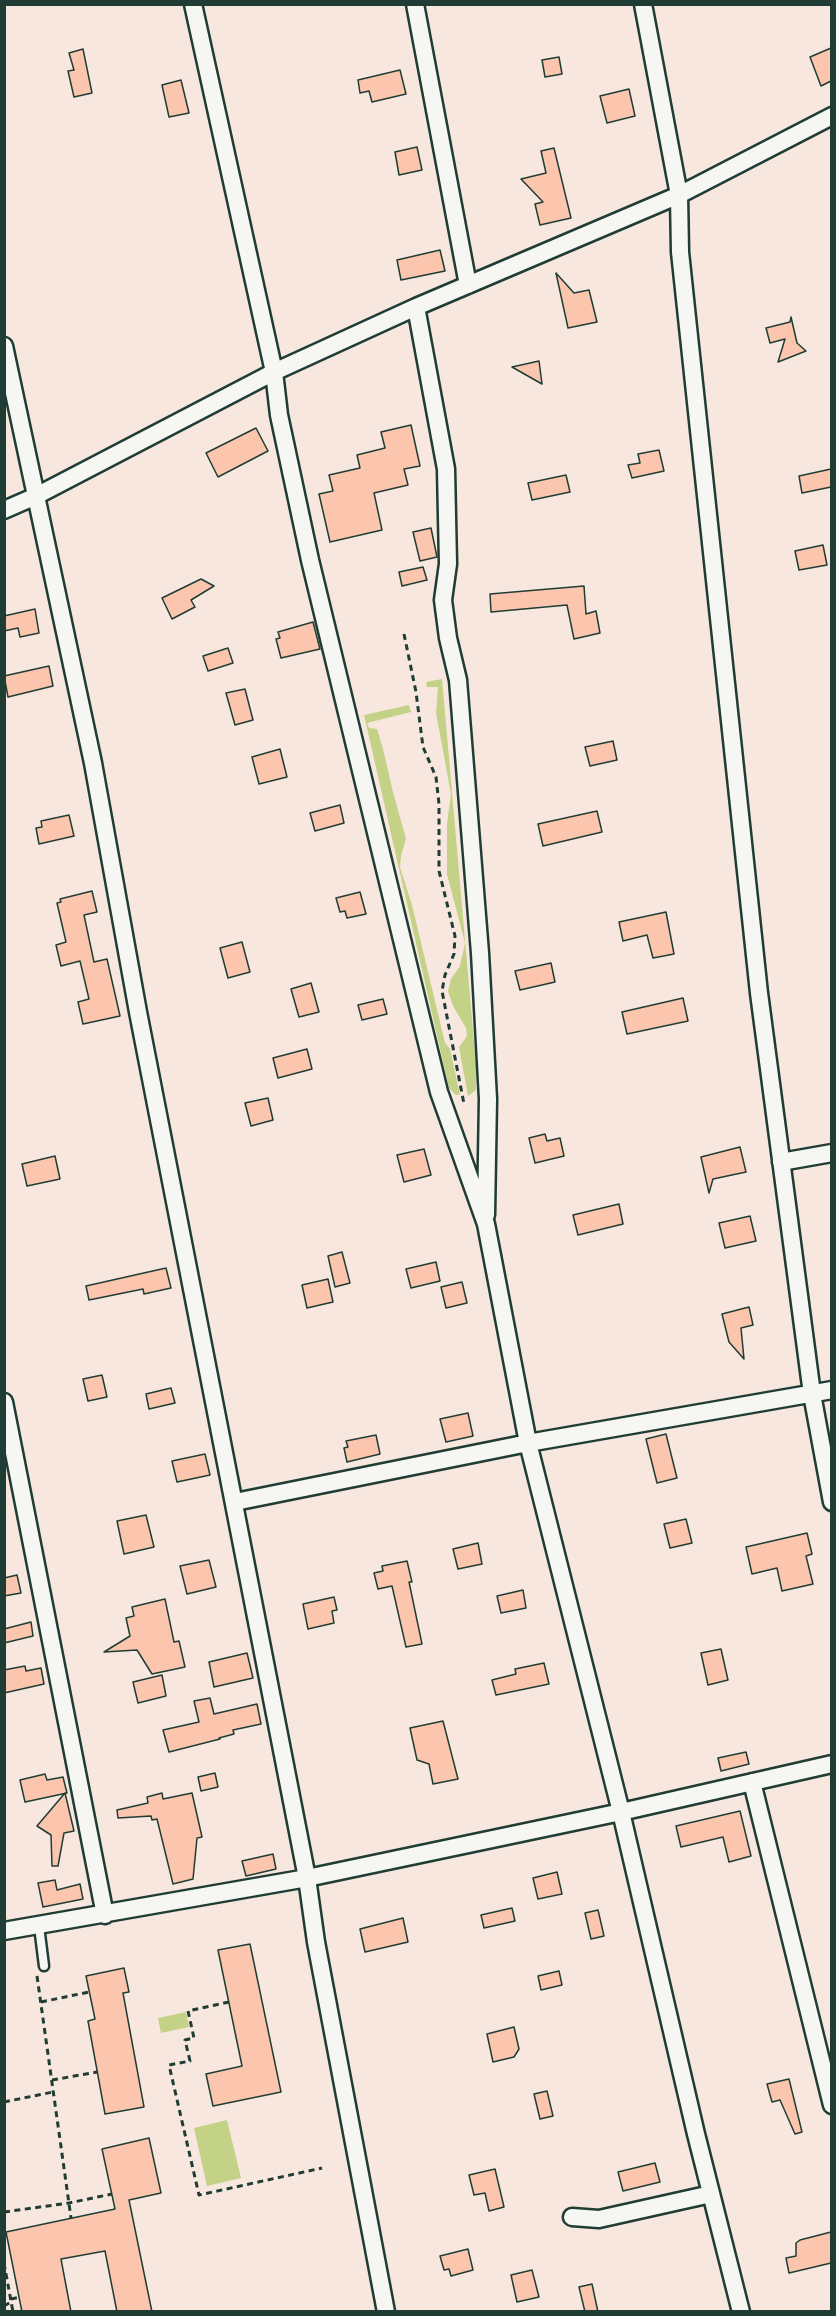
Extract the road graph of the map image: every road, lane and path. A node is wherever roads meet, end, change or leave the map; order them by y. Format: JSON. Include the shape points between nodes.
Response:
{"nodes":[{"id":1,"x":193,"y":4,"type":"edge"},
{"id":2,"x":415,"y":4,"type":"edge"},
{"id":3,"x":644,"y":4,"type":"edge"},
{"id":4,"x":831,"y":116,"type":"edge"},
{"id":5,"x":679,"y":195,"type":"junction"},
{"id":6,"x":468,"y":285,"type":"junction"},
{"id":7,"x":417,"y":307,"type":"junction"},
{"id":8,"x":4,"y":346,"type":"edge"},
{"id":9,"x":274,"y":372,"type":"junction"},
{"id":10,"x":36,"y":496,"type":"junction"},
{"id":11,"x":4,"y":510,"type":"edge"},
{"id":12,"x":404,"y":634,"type":"dead end"},
{"id":13,"x":488,"y":1099,"type":"junction"},
{"id":14,"x":464,"y":1104,"type":"junction"},
{"id":15,"x":444,"y":1107,"type":"junction"},
{"id":16,"x":831,"y":1153,"type":"edge"},
{"id":17,"x":781,"y":1162,"type":"junction"},
{"id":18,"x":486,"y":1224,"type":"junction"},
{"id":19,"x":831,"y":1390,"type":"edge"},
{"id":20,"x":812,"y":1394,"type":"junction"},
{"id":21,"x":4,"y":1402,"type":"edge"},
{"id":22,"x":528,"y":1443,"type":"junction"},
{"id":23,"x":235,"y":1502,"type":"junction"},
{"id":24,"x":831,"y":1502,"type":"edge"},
{"id":25,"x":831,"y":1764,"type":"edge"},
{"id":26,"x":752,"y":1782,"type":"junction"},
{"id":27,"x":621,"y":1812,"type":"junction"},
{"id":28,"x":307,"y":1878,"type":"junction"},
{"id":29,"x":105,"y":1915,"type":"junction"},
{"id":30,"x":39,"y":1926,"type":"junction"},
{"id":31,"x":4,"y":1931,"type":"edge"},
{"id":32,"x":44,"y":1966,"type":"joint"},
{"id":33,"x":89,"y":1992,"type":"dead end"},
{"id":34,"x":41,"y":2002,"type":"junction"},
{"id":35,"x":229,"y":2002,"type":"dead end"},
{"id":36,"x":97,"y":2072,"type":"dead end"},
{"id":37,"x":52,"y":2080,"type":"junction"},
{"id":38,"x":53,"y":2092,"type":"junction"},
{"id":39,"x":4,"y":2102,"type":"edge"},
{"id":40,"x":831,"y":2105,"type":"edge"},
{"id":41,"x":322,"y":2168,"type":"dead end"},
{"id":42,"x":112,"y":2194,"type":"dead end"},
{"id":43,"x":711,"y":2194,"type":"junction"},
{"id":44,"x":69,"y":2203,"type":"junction"},
{"id":45,"x":4,"y":2212,"type":"edge"},
{"id":46,"x":572,"y":2217,"type":"dead end"},
{"id":47,"x":71,"y":2218,"type":"dead end"},
{"id":48,"x":4,"y":2263,"type":"edge"},
{"id":49,"x":20,"y":2297,"type":"dead end"},
{"id":50,"x":11,"y":2301,"type":"junction"},
{"id":51,"x":4,"y":2306,"type":"edge"},
{"id":52,"x":13,"y":2312,"type":"edge"},
{"id":53,"x":386,"y":2312,"type":"edge"},
{"id":54,"x":741,"y":2312,"type":"edge"}],
"edges":[{"from":1,"to":9,"type":"street"},
{"from":2,"to":6,"type":"street"},
{"from":3,"to":5,"type":"street"},
{"from":4,"to":5,"type":"street"},
{"from":5,"to":6,"type":"street"},
{"from":5,"to":17,"type":"street","via":[[680,252],[759,993]]},
{"from":6,"to":7,"type":"street"},
{"from":7,"to":9,"type":"street"},
{"from":7,"to":13,"type":"street","via":[[446,469],[448,564],[443,600],[458,680]]},
{"from":8,"to":10,"type":"street"},
{"from":9,"to":10,"type":"street"},
{"from":9,"to":15,"type":"street","via":[[279,415],[310,560]]},
{"from":10,"to":11,"type":"street"},
{"from":10,"to":23,"type":"street","via":[[93,763]]},
{"from":12,"to":14,"type":"path","via":[[423,747],[436,777],[439,871],[455,936],[454,954],[442,991]]},
{"from":13,"to":14,"type":"path"},
{"from":13,"to":18,"type":"street"},
{"from":14,"to":15,"type":"path"},
{"from":15,"to":18,"type":"street"},
{"from":16,"to":17,"type":"street"},
{"from":17,"to":20,"type":"street"},
{"from":18,"to":22,"type":"street"},
{"from":19,"to":20,"type":"street"},
{"from":20,"to":22,"type":"street"},
{"from":20,"to":24,"type":"street"},
{"from":21,"to":29,"type":"street"},
{"from":22,"to":23,"type":"street"},
{"from":22,"to":27,"type":"street"},
{"from":23,"to":28,"type":"street"},
{"from":25,"to":26,"type":"street"},
{"from":26,"to":27,"type":"street"},
{"from":26,"to":40,"type":"street"},
{"from":27,"to":28,"type":"street"},
{"from":27,"to":43,"type":"street"},
{"from":28,"to":29,"type":"street"},
{"from":28,"to":53,"type":"street"},
{"from":29,"to":30,"type":"street"},
{"from":30,"to":31,"type":"street"},
{"from":30,"to":32,"type":"lane"},
{"from":32,"to":34,"type":"path","via":[[44,1972],[37,1973]]},
{"from":33,"to":34,"type":"path"},
{"from":34,"to":37,"type":"path"},
{"from":35,"to":41,"type":"path","via":[[188,2011],[194,2038],[185,2040],[190,2061],[170,2065],[199,2195]]},
{"from":36,"to":37,"type":"path"},
{"from":37,"to":38,"type":"path"},
{"from":38,"to":39,"type":"path"},
{"from":38,"to":44,"type":"path"},
{"from":42,"to":44,"type":"path"},
{"from":43,"to":46,"type":"street","via":[[599,2219]]},
{"from":43,"to":54,"type":"street"},
{"from":44,"to":45,"type":"path"},
{"from":44,"to":47,"type":"path"},
{"from":48,"to":50,"type":"path"},
{"from":49,"to":50,"type":"path"},
{"from":50,"to":51,"type":"path"},
{"from":50,"to":52,"type":"path"}]}
